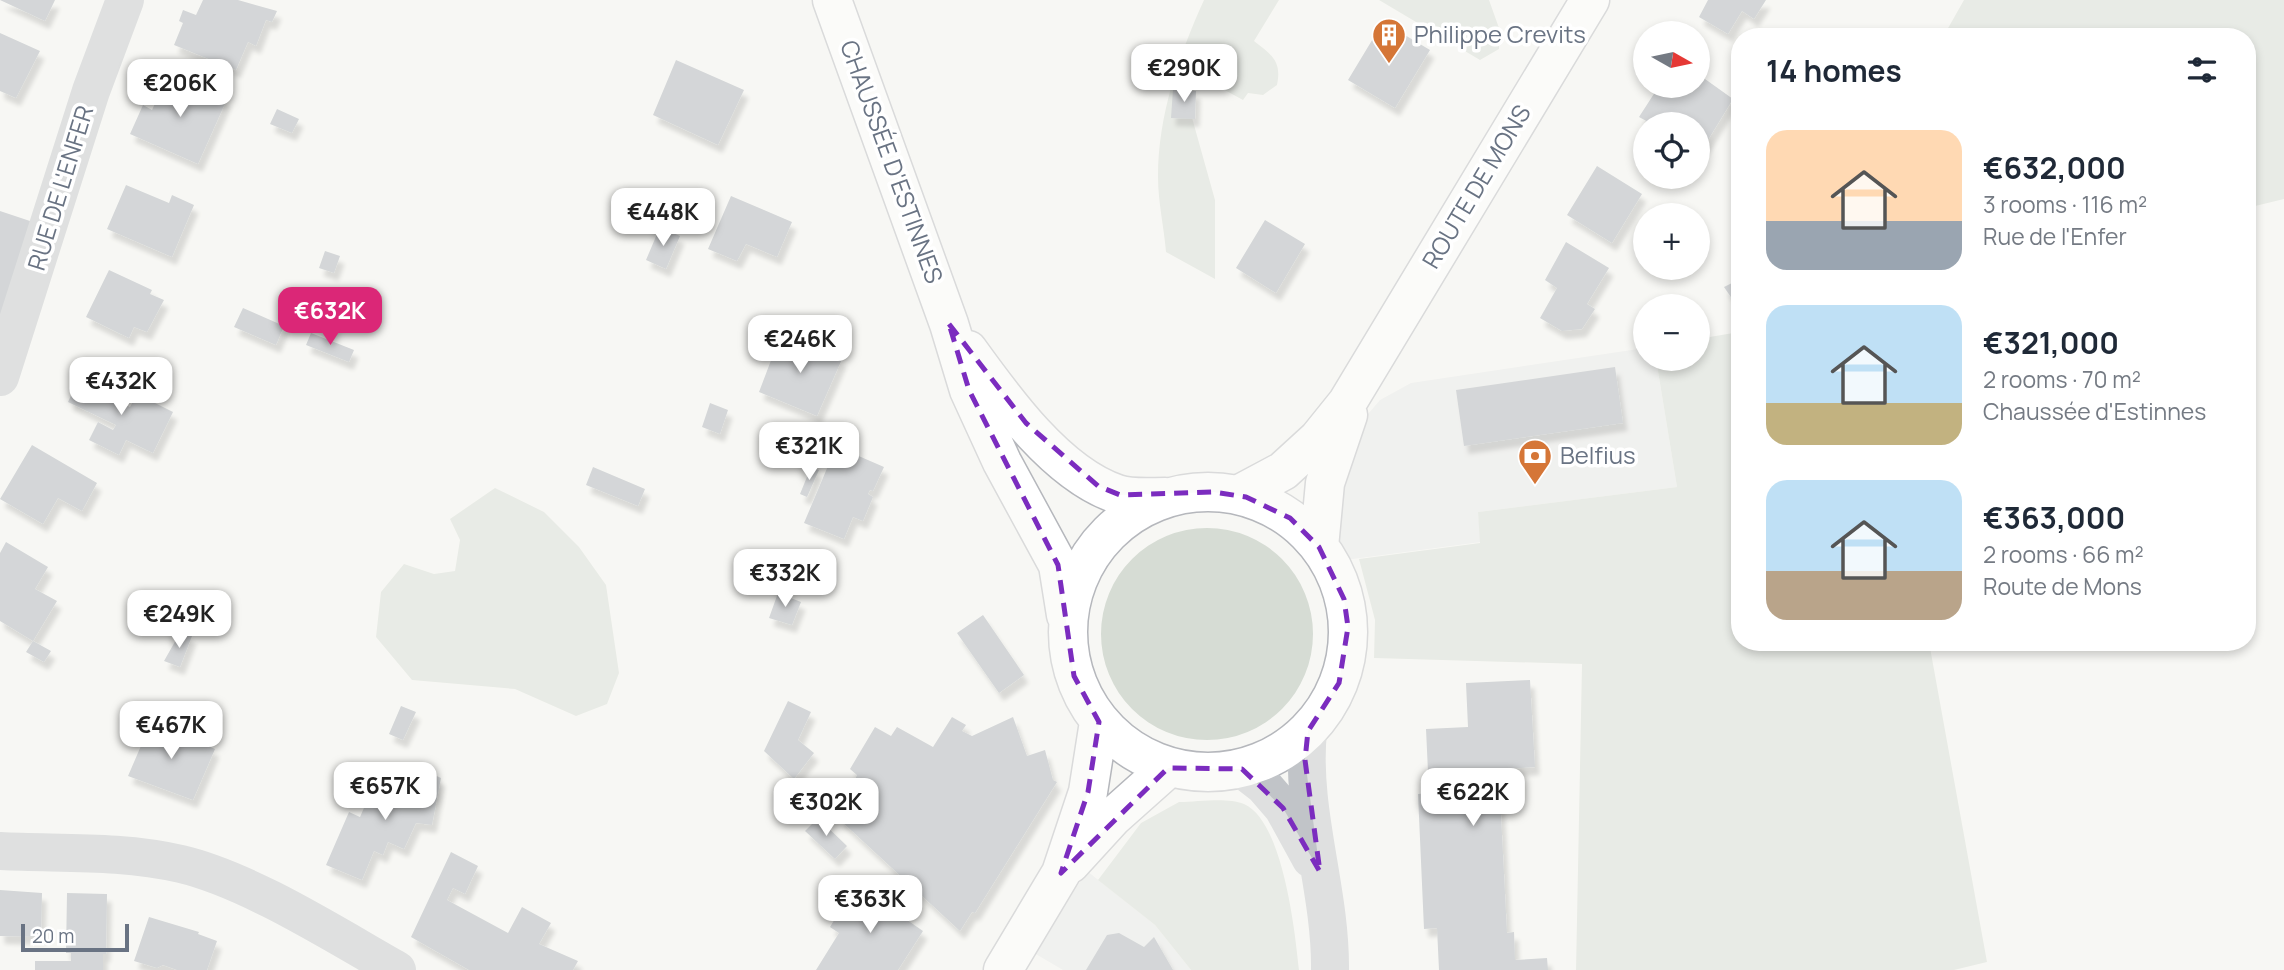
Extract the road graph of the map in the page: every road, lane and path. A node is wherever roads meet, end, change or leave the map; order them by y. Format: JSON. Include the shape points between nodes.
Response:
{"nodes":[{"id":1,"x":125,"y":0,"type":"edge"},
{"id":2,"x":832,"y":0,"type":"edge"},
{"id":3,"x":1590,"y":0,"type":"edge"},
{"id":4,"x":949,"y":324,"type":"junction"},
{"id":5,"x":1364,"y":374,"type":"junction"},
{"id":6,"x":0,"y":377,"type":"edge"},
{"id":7,"x":1238,"y":495,"type":"junction"},
{"id":8,"x":1167,"y":497,"type":"junction"},
{"id":9,"x":1319,"y":547,"type":"junction"},
{"id":10,"x":1067,"y":624,"type":"junction"},
{"id":11,"x":1099,"y":722,"type":"junction"},
{"id":12,"x":1308,"y":731,"type":"junction"},
{"id":13,"x":1168,"y":768,"type":"junction"},
{"id":14,"x":1242,"y":769,"type":"junction"},
{"id":15,"x":0,"y":852,"type":"edge"},
{"id":16,"x":1320,"y":872,"type":"junction"},
{"id":17,"x":1061,"y":873,"type":"junction"},
{"id":18,"x":397,"y":970,"type":"edge"},
{"id":19,"x":1003,"y":970,"type":"edge"},
{"id":20,"x":1330,"y":970,"type":"edge"}],
"edges":[{"from":1,"to":6,"type":"street","name":"RUE DE L'ENFER","via":[[91,91]]},
{"from":2,"to":4,"type":"main road","name":"CHAUSSÉE D'ESTINNES"},
{"from":3,"to":5,"type":"main road","name":"ROUTE DE MONS"},
{"from":4,"to":8,"type":"main road","name":"CHAUSSÉE D'ESTINNES","via":[[1026,423],[1078,473],[1120,495]]},
{"from":4,"to":10,"type":"main road","name":"CHAUSSÉE D'ESTINNES","via":[[969,390],[1058,565]]},
{"from":5,"to":7,"type":"main road","name":"ROUTE DE MONS","via":[[1318,439],[1283,471]]},
{"from":5,"to":9,"type":"main road","name":"ROUTE DE MONS","via":[[1325,483]]},
{"from":7,"to":8,"type":"main road","via":[[1191,492]]},
{"from":7,"to":9,"type":"main road","name":"CHAUSSÉE D'ESTINNES","via":[[1281,513]]},
{"from":8,"to":10,"type":"main road","via":[[1129,516],[1097,545],[1076,582]]},
{"from":9,"to":12,"type":"main road","name":"CHAUSSÉE D'ESTINNES","via":[[1344,598],[1347,656],[1326,709]]},
{"from":10,"to":11,"type":"main road","name":"CHAUSSÉE D'ESTINNES","via":[[1074,676]]},
{"from":11,"to":13,"type":"main road","name":"CHAUSSÉE D'ESTINNES","via":[[1119,742]]},
{"from":11,"to":17,"type":"main road","via":[[1088,792]]},
{"from":12,"to":14,"type":"main road","name":"CHAUSSÉE D'ESTINNES","via":[[1278,755]]},
{"from":12,"to":16,"type":"street","via":[[1305,760]]},
{"from":13,"to":14,"type":"main road","name":"CHAUSSÉE D'ESTINNES","via":[[1193,773]]},
{"from":13,"to":17,"type":"main road","via":[[1113,817]]},
{"from":14,"to":16,"type":"street","via":[[1283,808]]},
{"from":15,"to":18,"type":"street","via":[[105,853],[184,865],[289,910]]},
{"from":16,"to":20,"type":"street","via":[[1327,906]]},
{"from":17,"to":19,"type":"main road"}]}
